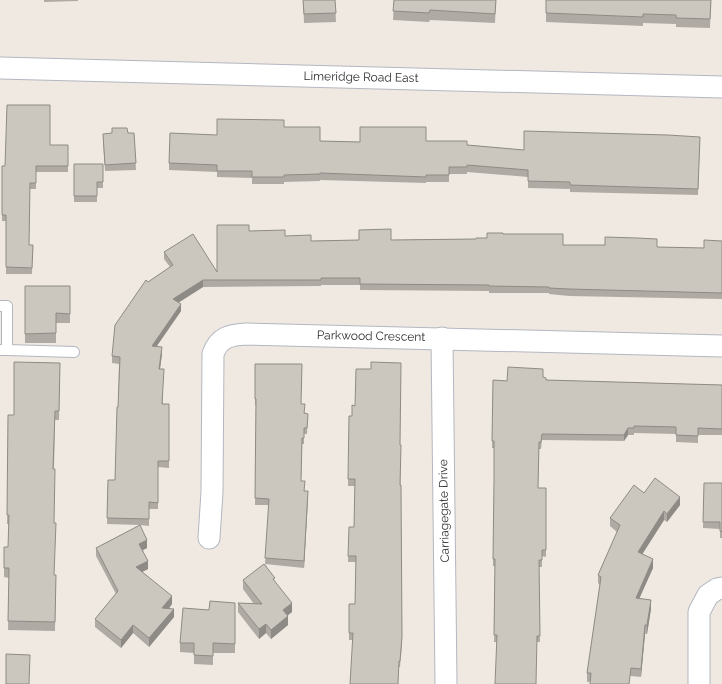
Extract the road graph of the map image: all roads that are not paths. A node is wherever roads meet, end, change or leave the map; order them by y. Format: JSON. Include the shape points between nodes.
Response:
{"nodes":[{"id":1,"x":0,"y":68,"type":"edge"},
{"id":2,"x":722,"y":87,"type":"edge"},
{"id":3,"x":0,"y":306,"type":"edge"},
{"id":4,"x":442,"y":338,"type":"junction"},
{"id":5,"x":722,"y":346,"type":"edge"},
{"id":6,"x":3,"y":350,"type":"edge"},
{"id":7,"x":74,"y":352,"type":"dead end"},
{"id":8,"x":209,"y":538,"type":"dead end"},
{"id":9,"x":722,"y":588,"type":"edge"},
{"id":10,"x":446,"y":684,"type":"edge"},
{"id":11,"x":699,"y":684,"type":"edge"}],
"edges":[{"from":1,"to":2,"type":"street","name":"Limeridge Road East"},
{"from":3,"to":6,"type":"lane","via":[[7,306]]},
{"from":4,"to":5,"type":"street","name":"Parkwood Crescent"},
{"from":4,"to":8,"type":"street","name":"Parkwood Crescent","via":[[246,334],[231,335],[216,346],[213,354]]},
{"from":4,"to":10,"type":"street","name":"Carriagegate Drive"},
{"from":6,"to":7,"type":"lane"},
{"from":9,"to":11,"type":"street","via":[[708,595],[699,612]]}]}
